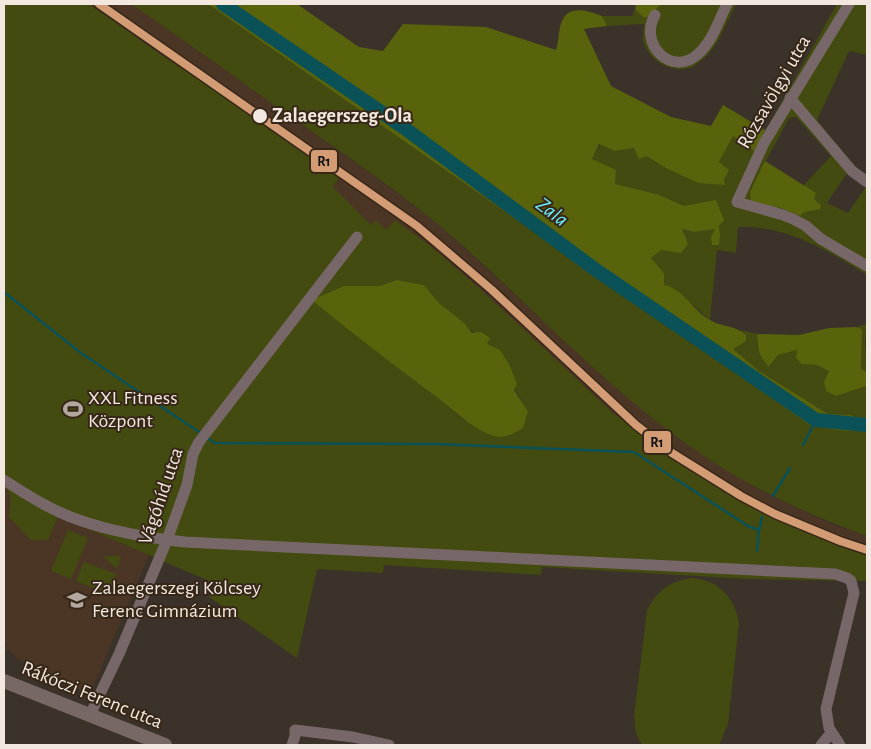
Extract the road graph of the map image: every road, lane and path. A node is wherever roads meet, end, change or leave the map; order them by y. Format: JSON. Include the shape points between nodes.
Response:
{"nodes":[{"id":1,"x":727,"y":4,"type":"edge"},
{"id":2,"x":849,"y":4,"type":"edge"},
{"id":3,"x":655,"y":15,"type":"dead end"},
{"id":4,"x":790,"y":98,"type":"junction"},
{"id":5,"x":867,"y":182,"type":"edge"},
{"id":6,"x":357,"y":237,"type":"dead end"},
{"id":7,"x":867,"y":266,"type":"edge"},
{"id":8,"x":4,"y":480,"type":"edge"},
{"id":9,"x":167,"y":540,"type":"junction"},
{"id":10,"x":4,"y":681,"type":"edge"},
{"id":11,"x":90,"y":715,"type":"junction"},
{"id":12,"x":831,"y":734,"type":"junction"},
{"id":13,"x":165,"y":745,"type":"edge"},
{"id":14,"x":292,"y":745,"type":"edge"},
{"id":15,"x":389,"y":745,"type":"edge"},
{"id":16,"x":822,"y":745,"type":"edge"},
{"id":17,"x":840,"y":745,"type":"edge"}],
"edges":[{"from":1,"to":3,"type":"street","via":[[707,44],[699,54],[684,62],[670,61],[654,48],[650,31]]},
{"from":2,"to":4,"type":"street","name":"Rózsavölgyi utca"},
{"from":4,"to":5,"type":"street","via":[[852,171]]},
{"from":4,"to":7,"type":"street","name":"Rózsavölgyi utca","via":[[764,143],[737,202],[783,214]]},
{"from":6,"to":9,"type":"street","name":"Vágóhíd utca","via":[[204,436],[193,454],[187,485]]},
{"from":8,"to":9,"type":"street","via":[[44,504],[80,520]]},
{"from":9,"to":11,"type":"street","name":"Vágóhíd utca"},
{"from":9,"to":12,"type":"street","via":[[836,574],[851,582],[854,593],[826,709]]},
{"from":10,"to":11,"type":"main road","name":"Rákóczi Ferenc utca"},
{"from":11,"to":13,"type":"main road","name":"Rákóczi Ferenc utca"},
{"from":12,"to":16,"type":"street"},
{"from":12,"to":17,"type":"street"},
{"from":14,"to":15,"type":"street","via":[[295,730]]}]}
